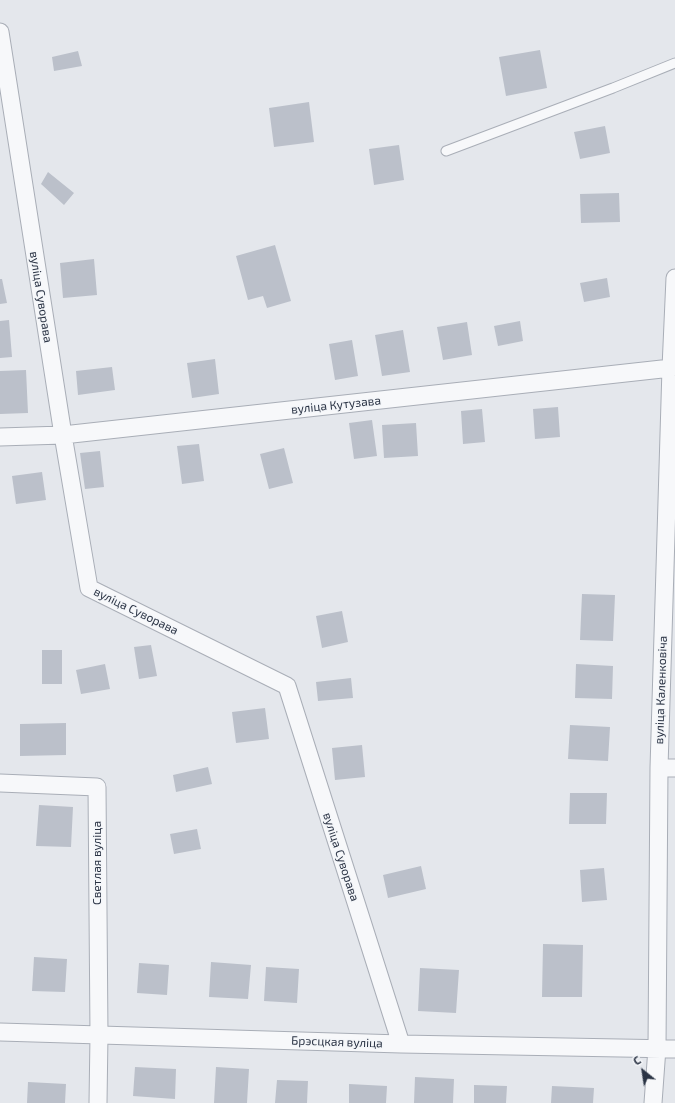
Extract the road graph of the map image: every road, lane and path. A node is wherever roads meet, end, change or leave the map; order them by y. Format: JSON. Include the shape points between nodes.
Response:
{"nodes":[{"id":1,"x":0,"y":32,"type":"edge"},
{"id":2,"x":675,"y":63,"type":"edge"},
{"id":3,"x":446,"y":151,"type":"dead end"},
{"id":4,"x":675,"y":278,"type":"edge"},
{"id":5,"x":674,"y":302,"type":"edge"},
{"id":6,"x":671,"y":368,"type":"junction"},
{"id":7,"x":63,"y":434,"type":"junction"},
{"id":8,"x":0,"y":437,"type":"edge"},
{"id":9,"x":667,"y":768,"type":"edge"},
{"id":10,"x":0,"y":783,"type":"edge"},
{"id":11,"x":0,"y":1032,"type":"edge"},
{"id":12,"x":99,"y":1035,"type":"junction"},
{"id":13,"x":401,"y":1044,"type":"junction"},
{"id":14,"x":657,"y":1048,"type":"junction"},
{"id":15,"x":675,"y":1049,"type":"edge"},
{"id":16,"x":98,"y":1103,"type":"edge"},
{"id":17,"x":653,"y":1103,"type":"edge"}],
"edges":[{"from":1,"to":7,"type":"street","name":"вуліца Суворава"},
{"from":2,"to":3,"type":"lane"},
{"from":4,"to":5,"type":"street","name":"вуліца Каленковіча"},
{"from":5,"to":6,"type":"street","name":"вуліца Каленковіча"},
{"from":6,"to":7,"type":"street","name":"вуліца Кутузава"},
{"from":6,"to":9,"type":"street","name":"вуліца Каленковіча"},
{"from":7,"to":8,"type":"street","name":"вуліца Кутузава"},
{"from":7,"to":13,"type":"street","name":"вуліца Суворава","via":[[89,588],[287,686]]},
{"from":9,"to":14,"type":"street","name":"вуліца Каленковіча"},
{"from":10,"to":12,"type":"street","name":"Светлая вуліца","via":[[96,787]]},
{"from":11,"to":12,"type":"street","name":"Брэсцкая вуліца"},
{"from":12,"to":13,"type":"street","name":"Брэсцкая вуліца"},
{"from":12,"to":16,"type":"street"},
{"from":13,"to":14,"type":"street","name":"Брэсцкая вуліца"},
{"from":14,"to":15,"type":"street","name":"Брэсцкая вуліца"},
{"from":14,"to":17,"type":"street","name":"вуліца Каленковіча"}]}
